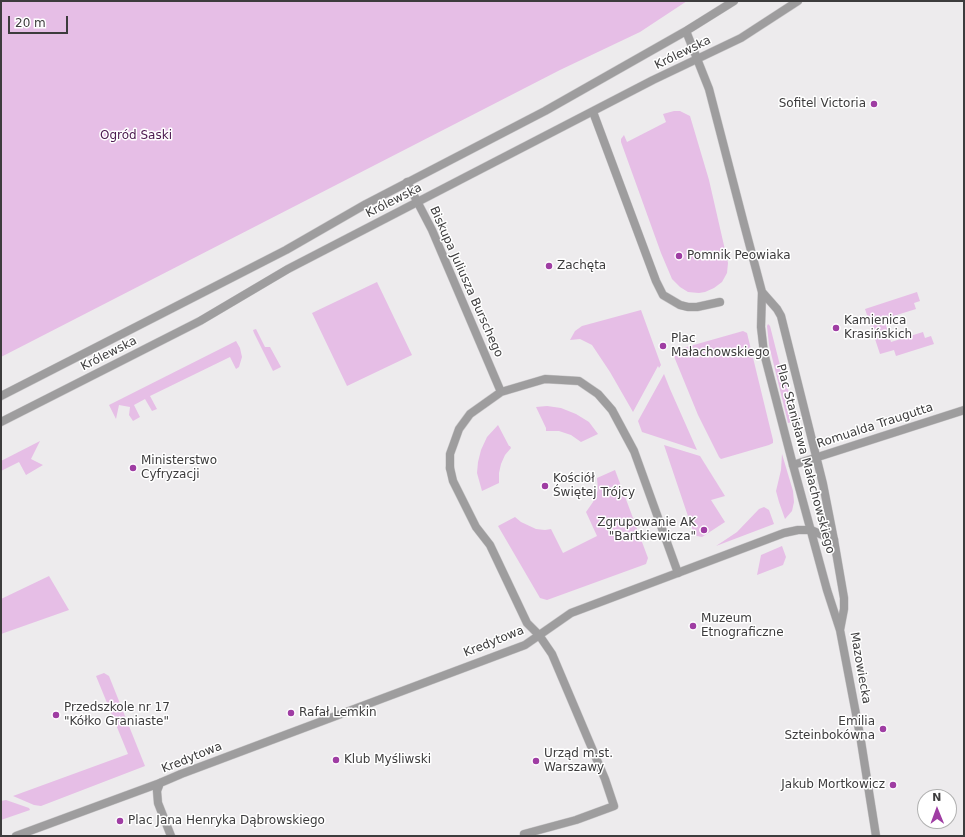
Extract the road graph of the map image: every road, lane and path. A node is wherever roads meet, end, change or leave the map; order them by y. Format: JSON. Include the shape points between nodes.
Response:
{"nodes":[{"id":1,"x":734,"y":1,"type":"edge"},
{"id":2,"x":798,"y":1,"type":"edge"},
{"id":3,"x":686,"y":31,"type":"junction"},
{"id":4,"x":697,"y":59,"type":"junction"},
{"id":5,"x":593,"y":112,"type":"junction"},
{"id":6,"x":407,"y":182,"type":"junction"},
{"id":7,"x":418,"y":203,"type":"junction"},
{"id":8,"x":762,"y":292,"type":"junction"},
{"id":9,"x":720,"y":302,"type":"dead end"},
{"id":10,"x":501,"y":392,"type":"junction"},
{"id":11,"x":1,"y":396,"type":"edge"},
{"id":12,"x":964,"y":410,"type":"edge"},
{"id":13,"x":1,"y":422,"type":"edge"},
{"id":14,"x":816,"y":458,"type":"junction"},
{"id":15,"x":793,"y":466,"type":"junction"},
{"id":16,"x":811,"y":530,"type":"junction"},
{"id":17,"x":834,"y":540,"type":"junction"},
{"id":18,"x":678,"y":573,"type":"junction"},
{"id":19,"x":840,"y":630,"type":"junction"},
{"id":20,"x":539,"y":636,"type":"junction"},
{"id":21,"x":160,"y":784,"type":"junction"},
{"id":22,"x":524,"y":834,"type":"dead end"},
{"id":23,"x":16,"y":836,"type":"edge"},
{"id":24,"x":171,"y":836,"type":"edge"},
{"id":25,"x":876,"y":836,"type":"edge"}],
"edges":[{"from":1,"to":3,"type":"street","name":"Królewska"},
{"from":2,"to":4,"type":"street","name":"Królewska","via":[[741,38]]},
{"from":3,"to":4,"type":"street"},
{"from":3,"to":6,"type":"street","name":"Królewska","via":[[545,112]]},
{"from":4,"to":5,"type":"street","name":"Królewska"},
{"from":4,"to":8,"type":"street","name":"Plac Stanisława Małachowskiego","via":[[713,103]]},
{"from":5,"to":7,"type":"street","name":"Królewska"},
{"from":5,"to":9,"type":"street","via":[[663,294],[688,307]]},
{"from":6,"to":7,"type":"street","name":"Biskupa Juliusza Burschego"},
{"from":6,"to":11,"type":"street","name":"Królewska","via":[[286,250]]},
{"from":7,"to":10,"type":"street","name":"Biskupa Juliusza Burschego"},
{"from":7,"to":13,"type":"street","name":"Królewska","via":[[288,269],[200,321]]},
{"from":8,"to":14,"type":"street","name":"Plac Stanisława Małachowskiego","via":[[780,316]]},
{"from":8,"to":15,"type":"street","name":"Plac Stanisława Małachowskiego","via":[[762,340]]},
{"from":10,"to":18,"type":"street","via":[[545,379],[579,381],[598,394],[612,410],[634,451]]},
{"from":10,"to":20,"type":"street","via":[[470,414],[459,429],[450,454],[450,468],[453,481],[476,527],[490,545],[528,623]]},
{"from":12,"to":14,"type":"street","name":"Romualda Traugutta"},
{"from":14,"to":15,"type":"street","name":"Romualda Traugutta"},
{"from":14,"to":17,"type":"street","name":"Mazowiecka"},
{"from":15,"to":16,"type":"street","name":"Plac Stanisława Małachowskiego"},
{"from":16,"to":17,"type":"street","name":"Kredytowa"},
{"from":16,"to":18,"type":"street","name":"Kredytowa","via":[[784,533]]},
{"from":16,"to":19,"type":"street","name":"Plac Stanisława Małachowskiego"},
{"from":17,"to":19,"type":"street","name":"Mazowiecka","via":[[844,598]]},
{"from":18,"to":20,"type":"street","name":"Kredytowa","via":[[571,613]]},
{"from":19,"to":25,"type":"street","name":"Mazowiecka"},
{"from":20,"to":21,"type":"street","name":"Kredytowa","via":[[525,645]]},
{"from":20,"to":22,"type":"street","via":[[552,654],[614,806],[576,820]]},
{"from":21,"to":23,"type":"street"},
{"from":21,"to":24,"type":"street","via":[[157,791],[158,803]]}]}
